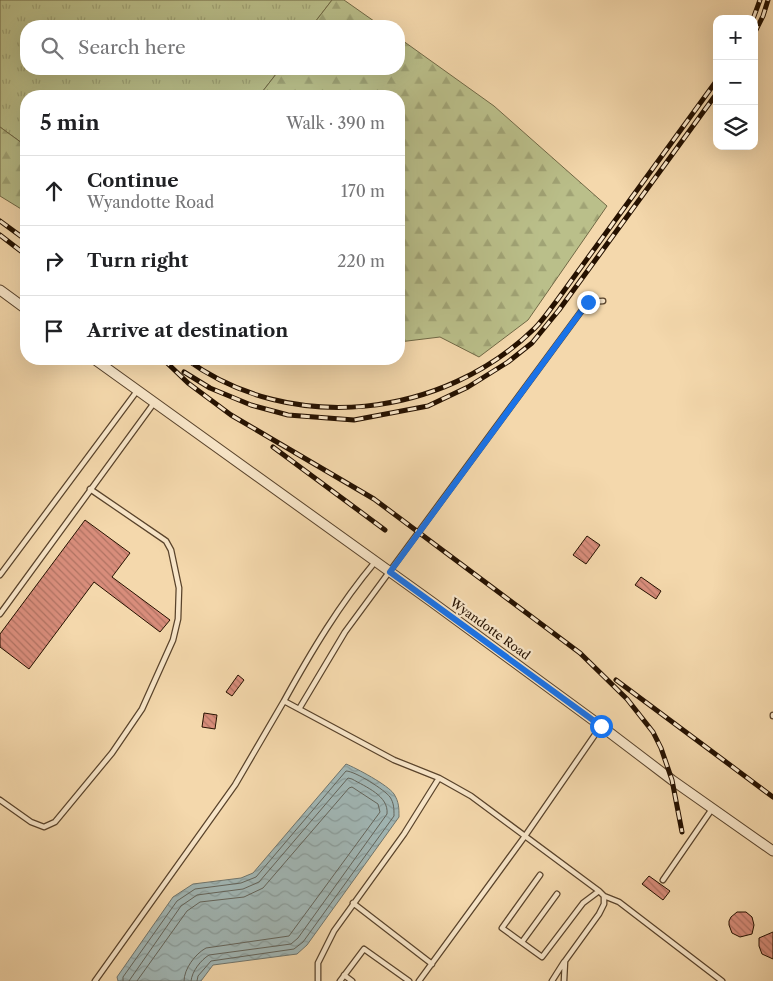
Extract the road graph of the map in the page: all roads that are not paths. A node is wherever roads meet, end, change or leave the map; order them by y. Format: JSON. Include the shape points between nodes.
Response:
{"nodes":[{"id":1,"x":0,"y":290,"type":"edge"},
{"id":2,"x":603,"y":301,"type":"dead end"},
{"id":3,"x":20,"y":305,"type":"edge"},
{"id":4,"x":102,"y":365,"type":"edge"},
{"id":5,"x":137,"y":391,"type":"junction"},
{"id":6,"x":154,"y":403,"type":"junction"},
{"id":7,"x":90,"y":489,"type":"junction"},
{"id":8,"x":376,"y":562,"type":"junction"},
{"id":9,"x":390,"y":572,"type":"junction"},
{"id":10,"x":0,"y":575,"type":"edge"},
{"id":11,"x":0,"y":614,"type":"edge"},
{"id":12,"x":284,"y":702,"type":"junction"},
{"id":13,"x":299,"y":710,"type":"junction"},
{"id":14,"x":601,"y":726,"type":"junction"},
{"id":15,"x":439,"y":778,"type":"junction"},
{"id":16,"x":0,"y":800,"type":"edge"},
{"id":17,"x":713,"y":808,"type":"junction"},
{"id":18,"x":525,"y":836,"type":"junction"},
{"id":19,"x":773,"y":851,"type":"edge"},
{"id":20,"x":540,"y":875,"type":"dead end"},
{"id":21,"x":663,"y":880,"type":"dead end"},
{"id":22,"x":599,"y":891,"type":"junction"},
{"id":23,"x":557,"y":894,"type":"dead end"},
{"id":24,"x":604,"y":896,"type":"junction"},
{"id":25,"x":354,"y":904,"type":"junction"},
{"id":26,"x":522,"y":942,"type":"junction"},
{"id":27,"x":565,"y":961,"type":"junction"},
{"id":28,"x":432,"y":964,"type":"junction"},
{"id":29,"x":344,"y":975,"type":"junction"},
{"id":30,"x":94,"y":981,"type":"edge"},
{"id":31,"x":318,"y":981,"type":"edge"},
{"id":32,"x":340,"y":981,"type":"edge"},
{"id":33,"x":352,"y":981,"type":"edge"},
{"id":34,"x":409,"y":981,"type":"edge"},
{"id":35,"x":420,"y":981,"type":"edge"},
{"id":36,"x":552,"y":981,"type":"edge"},
{"id":37,"x":564,"y":981,"type":"edge"},
{"id":38,"x":722,"y":981,"type":"edge"}],
"edges":[{"from":1,"to":3,"type":"street"},
{"from":2,"to":9,"type":"lane","via":[[588,302]]},
{"from":4,"to":5,"type":"street","name":"Wyandotte Road"},
{"from":5,"to":6,"type":"street","name":"Wyandotte Road"},
{"from":5,"to":10,"type":"lane"},
{"from":6,"to":7,"type":"lane"},
{"from":6,"to":8,"type":"street","name":"Wyandotte Road"},
{"from":7,"to":11,"type":"lane"},
{"from":7,"to":16,"type":"lane","via":[[166,541],[171,550],[179,588],[178,619],[173,640],[137,716],[112,753],[54,822],[44,827],[31,822]]},
{"from":8,"to":9,"type":"street","name":"Wyandotte Road"},
{"from":8,"to":12,"type":"lane","via":[[354,587],[317,642]]},
{"from":9,"to":13,"type":"lane","via":[[345,632]]},
{"from":9,"to":14,"type":"street","name":"Wyandotte Road"},
{"from":12,"to":13,"type":"lane"},
{"from":12,"to":30,"type":"lane","via":[[235,786]]},
{"from":13,"to":15,"type":"lane","via":[[394,760]]},
{"from":14,"to":17,"type":"street","name":"Wyandotte Road"},
{"from":14,"to":18,"type":"lane"},
{"from":15,"to":18,"type":"lane"},
{"from":15,"to":25,"type":"lane"},
{"from":17,"to":19,"type":"street","name":"Wyandotte Road"},
{"from":17,"to":21,"type":"lane"},
{"from":18,"to":22,"type":"lane"},
{"from":18,"to":28,"type":"lane"},
{"from":20,"to":26,"type":"lane","via":[[502,928]]},
{"from":22,"to":24,"type":"lane"},
{"from":22,"to":26,"type":"lane","via":[[582,904],[542,957]]},
{"from":23,"to":26,"type":"lane"},
{"from":24,"to":27,"type":"lane","via":[[599,914]]},
{"from":24,"to":38,"type":"lane","via":[[619,902]]},
{"from":25,"to":28,"type":"lane"},
{"from":25,"to":31,"type":"lane","via":[[334,931],[318,963]]},
{"from":27,"to":36,"type":"lane"},
{"from":27,"to":37,"type":"lane"},
{"from":28,"to":35,"type":"lane"},
{"from":29,"to":32,"type":"lane"},
{"from":29,"to":33,"type":"lane"},
{"from":29,"to":34,"type":"lane","via":[[364,949]]}]}
